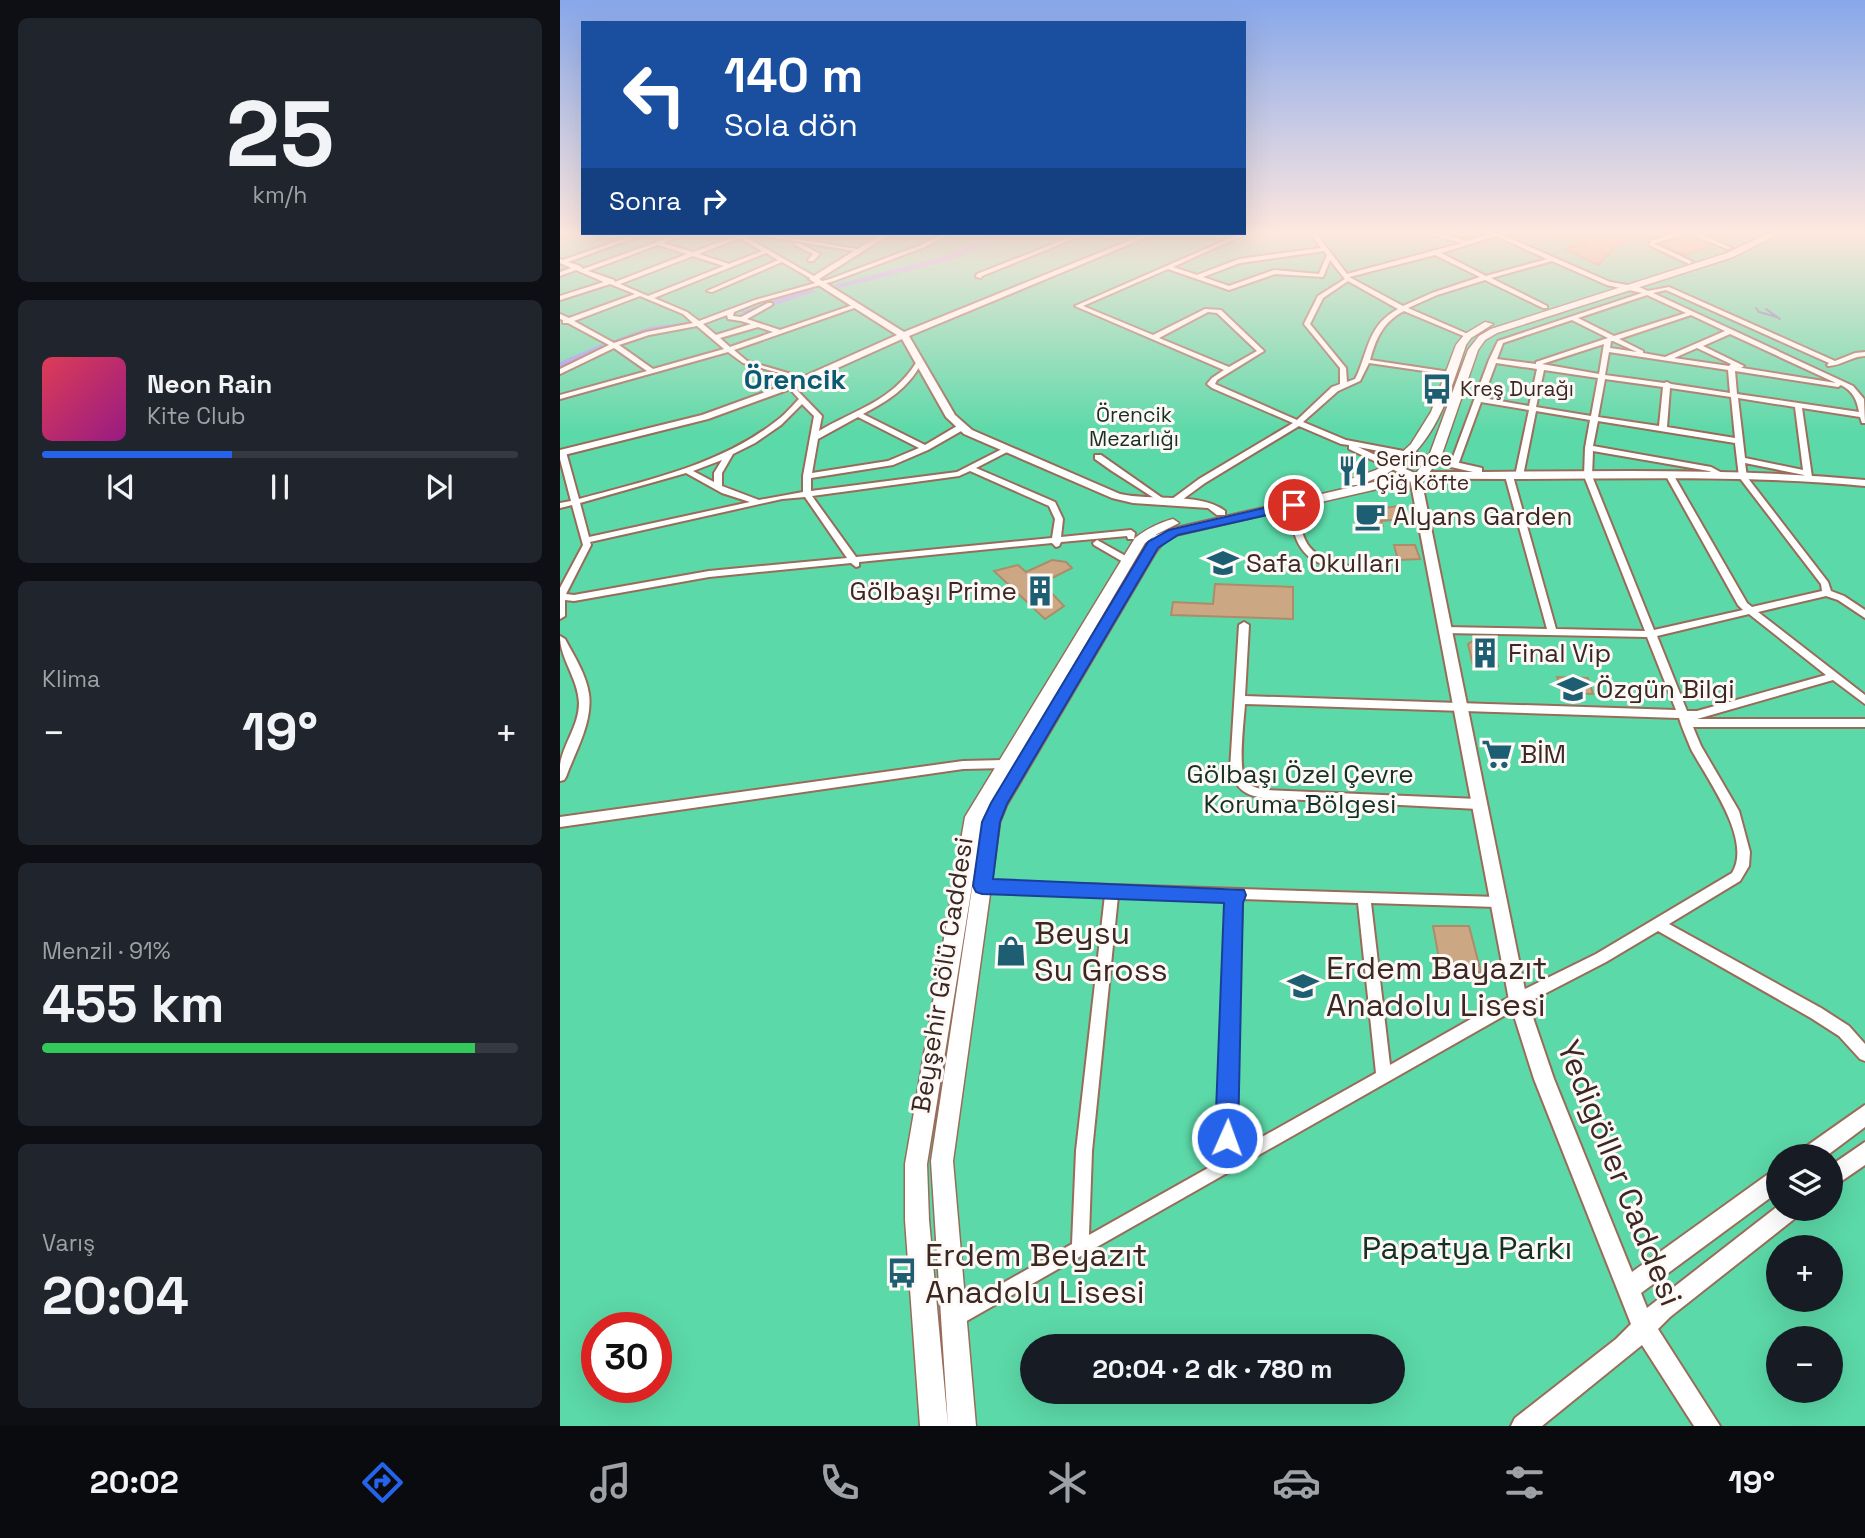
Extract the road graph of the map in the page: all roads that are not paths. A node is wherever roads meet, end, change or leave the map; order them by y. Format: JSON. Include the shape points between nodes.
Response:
{"nodes":[{"id":1,"x":628,"y":299,"type":"edge"},
{"id":2,"x":653,"y":299,"type":"edge"},
{"id":3,"x":765,"y":299,"type":"edge"},
{"id":4,"x":781,"y":299,"type":"edge"},
{"id":5,"x":844,"y":299,"type":"edge"},
{"id":6,"x":987,"y":299,"type":"edge"},
{"id":7,"x":990,"y":299,"type":"edge"},
{"id":8,"x":1095,"y":299,"type":"edge"},
{"id":9,"x":1319,"y":299,"type":"edge"},
{"id":10,"x":1384,"y":299,"type":"edge"},
{"id":11,"x":1429,"y":299,"type":"edge"},
{"id":12,"x":1529,"y":299,"type":"edge"},
{"id":13,"x":1571,"y":299,"type":"edge"},
{"id":14,"x":1594,"y":299,"type":"edge"},
{"id":15,"x":1631,"y":299,"type":"edge"},
{"id":16,"x":1660,"y":299,"type":"edge"},
{"id":17,"x":1689,"y":299,"type":"edge"},
{"id":18,"x":855,"y":306,"type":"junction"},
{"id":19,"x":1545,"y":307,"type":"junction"},
{"id":20,"x":1402,"y":308,"type":"junction"},
{"id":21,"x":731,"y":310,"type":"junction"},
{"id":22,"x":1692,"y":313,"type":"junction"},
{"id":23,"x":560,"y":316,"type":"edge"},
{"id":24,"x":730,"y":318,"type":"junction"},
{"id":25,"x":1573,"y":318,"type":"junction"},
{"id":26,"x":742,"y":319,"type":"junction"},
{"id":27,"x":569,"y":320,"type":"junction"},
{"id":28,"x":560,"y":323,"type":"edge"},
{"id":29,"x":755,"y":325,"type":"junction"},
{"id":30,"x":700,"y":326,"type":"junction"},
{"id":31,"x":1731,"y":331,"type":"junction"},
{"id":32,"x":779,"y":332,"type":"junction"},
{"id":33,"x":902,"y":334,"type":"junction"},
{"id":34,"x":1468,"y":336,"type":"junction"},
{"id":35,"x":715,"y":338,"type":"junction"},
{"id":36,"x":1153,"y":338,"type":"junction"},
{"id":37,"x":1610,"y":343,"type":"junction"},
{"id":38,"x":614,"y":345,"type":"junction"},
{"id":39,"x":1696,"y":345,"type":"junction"},
{"id":40,"x":729,"y":350,"type":"junction"},
{"id":41,"x":1496,"y":350,"type":"junction"},
{"id":42,"x":1865,"y":354,"type":"edge"},
{"id":43,"x":1653,"y":357,"type":"junction"},
{"id":44,"x":1558,"y":358,"type":"junction"},
{"id":45,"x":1666,"y":359,"type":"junction"},
{"id":46,"x":1492,"y":360,"type":"junction"},
{"id":47,"x":1366,"y":361,"type":"junction"},
{"id":48,"x":1514,"y":361,"type":"junction"},
{"id":49,"x":1799,"y":362,"type":"junction"},
{"id":50,"x":1835,"y":363,"type":"junction"},
{"id":51,"x":918,"y":364,"type":"junction"},
{"id":52,"x":1532,"y":365,"type":"junction"},
{"id":53,"x":1541,"y":366,"type":"junction"},
{"id":54,"x":1733,"y":366,"type":"junction"},
{"id":55,"x":1557,"y":369,"type":"junction"},
{"id":56,"x":650,"y":370,"type":"junction"},
{"id":57,"x":1230,"y":370,"type":"junction"},
{"id":58,"x":1818,"y":371,"type":"junction"},
{"id":59,"x":560,"y":372,"type":"edge"},
{"id":60,"x":1450,"y":374,"type":"junction"},
{"id":61,"x":1603,"y":374,"type":"junction"},
{"id":62,"x":1771,"y":374,"type":"junction"},
{"id":63,"x":793,"y":382,"type":"junction"},
{"id":64,"x":1667,"y":384,"type":"junction"},
{"id":65,"x":1344,"y":385,"type":"junction"},
{"id":66,"x":1851,"y":387,"type":"junction"},
{"id":67,"x":1736,"y":396,"type":"junction"},
{"id":68,"x":1862,"y":396,"type":"edge"},
{"id":69,"x":560,"y":397,"type":"edge"},
{"id":70,"x":1479,"y":400,"type":"junction"},
{"id":71,"x":801,"y":401,"type":"junction"},
{"id":72,"x":1798,"y":405,"type":"junction"},
{"id":73,"x":1534,"y":409,"type":"junction"},
{"id":74,"x":860,"y":415,"type":"junction"},
{"id":75,"x":818,"y":416,"type":"junction"},
{"id":76,"x":1594,"y":417,"type":"junction"},
{"id":77,"x":1865,"y":417,"type":"edge"},
{"id":78,"x":838,"y":423,"type":"junction"},
{"id":79,"x":1297,"y":424,"type":"junction"},
{"id":80,"x":960,"y":428,"type":"junction"},
{"id":81,"x":1663,"y":429,"type":"junction"},
{"id":82,"x":816,"y":437,"type":"junction"},
{"id":83,"x":1738,"y":441,"type":"junction"},
{"id":84,"x":1344,"y":442,"type":"junction"},
{"id":85,"x":1589,"y":447,"type":"junction"},
{"id":86,"x":561,"y":448,"type":"edge"},
{"id":87,"x":925,"y":448,"type":"junction"},
{"id":88,"x":1006,"y":449,"type":"junction"},
{"id":89,"x":734,"y":450,"type":"junction"},
{"id":90,"x":1411,"y":454,"type":"junction"},
{"id":91,"x":1435,"y":456,"type":"junction"},
{"id":92,"x":1098,"y":457,"type":"dead end"},
{"id":93,"x":1743,"y":460,"type":"junction"},
{"id":94,"x":1454,"y":465,"type":"junction"},
{"id":95,"x":972,"y":469,"type":"junction"},
{"id":96,"x":1389,"y":469,"type":"junction"},
{"id":97,"x":685,"y":470,"type":"junction"},
{"id":98,"x":1722,"y":475,"type":"junction"},
{"id":99,"x":1808,"y":475,"type":"junction"},
{"id":100,"x":1418,"y":476,"type":"junction"},
{"id":101,"x":1509,"y":476,"type":"junction"},
{"id":102,"x":1588,"y":476,"type":"junction"},
{"id":103,"x":1671,"y":476,"type":"junction"},
{"id":104,"x":807,"y":477,"type":"junction"},
{"id":105,"x":1744,"y":477,"type":"junction"},
{"id":106,"x":1865,"y":483,"type":"edge"},
{"id":107,"x":718,"y":486,"type":"junction"},
{"id":108,"x":807,"y":494,"type":"junction"},
{"id":109,"x":575,"y":502,"type":"junction"},
{"id":110,"x":763,"y":502,"type":"junction"},
{"id":111,"x":1169,"y":503,"type":"junction"},
{"id":112,"x":1294,"y":505,"type":"junction"},
{"id":113,"x":560,"y":506,"type":"edge"},
{"id":114,"x":1239,"y":513,"type":"junction"},
{"id":115,"x":1212,"y":518,"type":"junction"},
{"id":116,"x":1145,"y":537,"type":"junction"},
{"id":117,"x":586,"y":540,"type":"junction"},
{"id":118,"x":1097,"y":543,"type":"junction"},
{"id":119,"x":1056,"y":544,"type":"junction"},
{"id":120,"x":853,"y":560,"type":"junction"},
{"id":121,"x":1128,"y":561,"type":"junction"},
{"id":122,"x":1346,"y":568,"type":"dead end"},
{"id":123,"x":1827,"y":593,"type":"junction"},
{"id":124,"x":560,"y":596,"type":"edge"},
{"id":125,"x":1751,"y":611,"type":"junction"},
{"id":126,"x":1865,"y":615,"type":"edge"},
{"id":127,"x":560,"y":616,"type":"edge"},
{"id":128,"x":1244,"y":625,"type":"dead end"},
{"id":129,"x":1444,"y":630,"type":"junction"},
{"id":130,"x":1552,"y":631,"type":"junction"},
{"id":131,"x":1653,"y":634,"type":"junction"},
{"id":132,"x":560,"y":641,"type":"edge"},
{"id":133,"x":1835,"y":676,"type":"junction"},
{"id":134,"x":1865,"y":699,"type":"edge"},
{"id":135,"x":1241,"y":700,"type":"junction"},
{"id":136,"x":1459,"y":709,"type":"junction"},
{"id":137,"x":1685,"y":719,"type":"junction"},
{"id":138,"x":1864,"y":724,"type":"edge"},
{"id":139,"x":1013,"y":766,"type":"junction"},
{"id":140,"x":560,"y":777,"type":"edge"},
{"id":141,"x":991,"y":801,"type":"junction"},
{"id":142,"x":1478,"y":804,"type":"junction"},
{"id":143,"x":560,"y":822,"type":"edge"},
{"id":144,"x":982,"y":886,"type":"junction"},
{"id":145,"x":1112,"y":892,"type":"junction"},
{"id":146,"x":1237,"y":895,"type":"junction"},
{"id":147,"x":1364,"y":897,"type":"junction"},
{"id":148,"x":1497,"y":902,"type":"junction"},
{"id":149,"x":1659,"y":925,"type":"junction"},
{"id":150,"x":1518,"y":1000,"type":"junction"},
{"id":151,"x":1865,"y":1054,"type":"edge"},
{"id":152,"x":1384,"y":1076,"type":"junction"},
{"id":153,"x":1865,"y":1115,"type":"edge"},
{"id":154,"x":1826,"y":1144,"type":"edge"},
{"id":155,"x":1865,"y":1152,"type":"edge"},
{"id":156,"x":1233,"y":1162,"type":"junction"},
{"id":157,"x":1843,"y":1169,"type":"edge"},
{"id":158,"x":1766,"y":1188,"type":"edge"},
{"id":159,"x":1776,"y":1221,"type":"edge"},
{"id":160,"x":1080,"y":1248,"type":"junction"},
{"id":161,"x":1628,"y":1289,"type":"junction"},
{"id":162,"x":925,"y":1312,"type":"junction"},
{"id":163,"x":954,"y":1320,"type":"junction"},
{"id":164,"x":1643,"y":1326,"type":"junction"},
{"id":165,"x":928,"y":1352,"type":"junction"},
{"id":166,"x":934,"y":1426,"type":"edge"},
{"id":167,"x":962,"y":1426,"type":"edge"},
{"id":168,"x":1523,"y":1426,"type":"edge"},
{"id":169,"x":1708,"y":1426,"type":"edge"}],
"edges":[{"from":1,"to":27,"type":"street"},
{"from":2,"to":30,"type":"street","via":[[691,316]]},
{"from":3,"to":21,"type":"street"},
{"from":4,"to":26,"type":"street"},
{"from":5,"to":18,"type":"street"},
{"from":6,"to":33,"type":"street"},
{"from":7,"to":33,"type":"street"},
{"from":8,"to":36,"type":"street","via":[[1078,306]]},
{"from":9,"to":65,"type":"street","via":[[1307,324],[1343,368]]},
{"from":10,"to":20,"type":"street"},
{"from":11,"to":20,"type":"street"},
{"from":12,"to":19,"type":"street"},
{"from":13,"to":19,"type":"main road"},
{"from":14,"to":91,"type":"main road","via":[[1482,338],[1473,350]]},
{"from":15,"to":25,"type":"street"},
{"from":16,"to":22,"type":"street"},
{"from":17,"to":50,"type":"street"},
{"from":18,"to":32,"type":"street"},
{"from":18,"to":33,"type":"street"},
{"from":19,"to":34,"type":"main road","via":[[1486,325]]},
{"from":20,"to":34,"type":"street"},
{"from":20,"to":47,"type":"street","via":[[1379,327]]},
{"from":21,"to":24,"type":"street"},
{"from":21,"to":30,"type":"street"},
{"from":22,"to":31,"type":"street"},
{"from":22,"to":37,"type":"street"},
{"from":23,"to":27,"type":"street"},
{"from":24,"to":26,"type":"street"},
{"from":24,"to":30,"type":"street"},
{"from":25,"to":37,"type":"street"},
{"from":25,"to":41,"type":"street","via":[[1502,342]]},
{"from":26,"to":29,"type":"street"},
{"from":27,"to":28,"type":"street"},
{"from":27,"to":38,"type":"street"},
{"from":29,"to":32,"type":"street"},
{"from":29,"to":35,"type":"street"},
{"from":30,"to":35,"type":"street"},
{"from":30,"to":38,"type":"street","via":[[648,333]]},
{"from":31,"to":39,"type":"street"},
{"from":31,"to":49,"type":"street"},
{"from":32,"to":40,"type":"street"},
{"from":33,"to":51,"type":"street"},
{"from":33,"to":63,"type":"street"},
{"from":34,"to":60,"type":"main road"},
{"from":35,"to":40,"type":"street"},
{"from":36,"to":57,"type":"street"},
{"from":36,"to":57,"type":"street","via":[[1207,310],[1219,311],[1261,351]]},
{"from":37,"to":43,"type":"street"},
{"from":37,"to":43,"type":"street"},
{"from":37,"to":44,"type":"street"},
{"from":37,"to":61,"type":"street"},
{"from":38,"to":56,"type":"street"},
{"from":38,"to":59,"type":"street"},
{"from":39,"to":45,"type":"street"},
{"from":39,"to":54,"type":"street"},
{"from":40,"to":56,"type":"street"},
{"from":40,"to":63,"type":"street","via":[[745,362]]},
{"from":41,"to":46,"type":"street"},
{"from":41,"to":48,"type":"street"},
{"from":42,"to":50,"type":"street"},
{"from":43,"to":45,"type":"street"},
{"from":44,"to":52,"type":"street"},
{"from":44,"to":55,"type":"street"},
{"from":45,"to":54,"type":"street"},
{"from":46,"to":48,"type":"street"},
{"from":46,"to":70,"type":"street"},
{"from":47,"to":60,"type":"street"},
{"from":47,"to":65,"type":"street","via":[[1358,380]]},
{"from":48,"to":52,"type":"street"},
{"from":49,"to":58,"type":"street"},
{"from":49,"to":62,"type":"street"},
{"from":50,"to":58,"type":"street"},
{"from":51,"to":74,"type":"street"},
{"from":51,"to":80,"type":"street"},
{"from":52,"to":53,"type":"street"},
{"from":53,"to":55,"type":"street"},
{"from":53,"to":73,"type":"street"},
{"from":54,"to":62,"type":"street"},
{"from":54,"to":67,"type":"street"},
{"from":55,"to":61,"type":"street"},
{"from":56,"to":69,"type":"street"},
{"from":57,"to":79,"type":"street","via":[[1212,385]]},
{"from":58,"to":66,"type":"street"},
{"from":60,"to":90,"type":"main road","via":[[1422,442]]},
{"from":61,"to":64,"type":"street"},
{"from":61,"to":76,"type":"street"},
{"from":62,"to":66,"type":"street"},
{"from":63,"to":71,"type":"street"},
{"from":63,"to":86,"type":"street"},
{"from":64,"to":67,"type":"street"},
{"from":64,"to":81,"type":"street"},
{"from":65,"to":79,"type":"street"},
{"from":66,"to":68,"type":"street"},
{"from":67,"to":72,"type":"street"},
{"from":67,"to":83,"type":"street"},
{"from":68,"to":77,"type":"street"},
{"from":70,"to":73,"type":"street"},
{"from":70,"to":94,"type":"street"},
{"from":71,"to":75,"type":"street","via":[[811,405]]},
{"from":71,"to":89,"type":"street","via":[[776,424]]},
{"from":72,"to":77,"type":"street"},
{"from":72,"to":99,"type":"street"},
{"from":73,"to":76,"type":"street"},
{"from":73,"to":101,"type":"street"},
{"from":74,"to":78,"type":"street"},
{"from":74,"to":87,"type":"street"},
{"from":75,"to":78,"type":"street","via":[[825,423]]},
{"from":75,"to":82,"type":"street"},
{"from":76,"to":81,"type":"street"},
{"from":76,"to":85,"type":"street"},
{"from":78,"to":82,"type":"street"},
{"from":79,"to":84,"type":"street"},
{"from":79,"to":111,"type":"street"},
{"from":80,"to":87,"type":"street"},
{"from":80,"to":88,"type":"street"},
{"from":81,"to":83,"type":"street"},
{"from":82,"to":104,"type":"street"},
{"from":83,"to":93,"type":"street"},
{"from":84,"to":90,"type":"street"},
{"from":84,"to":96,"type":"street"},
{"from":85,"to":98,"type":"street","via":[[1711,469]]},
{"from":85,"to":102,"type":"street"},
{"from":86,"to":109,"type":"street"},
{"from":87,"to":104,"type":"street","via":[[890,463]]},
{"from":88,"to":95,"type":"street"},
{"from":88,"to":111,"type":"street","via":[[1116,496]]},
{"from":89,"to":97,"type":"street"},
{"from":89,"to":107,"type":"street","via":[[718,473]]},
{"from":90,"to":91,"type":"street"},
{"from":90,"to":96,"type":"main road"},
{"from":91,"to":94,"type":"street"},
{"from":91,"to":100,"type":"main road"},
{"from":92,"to":111,"type":"street"},
{"from":93,"to":99,"type":"street"},
{"from":93,"to":105,"type":"street"},
{"from":94,"to":101,"type":"street"},
{"from":95,"to":108,"type":"street"},
{"from":95,"to":119,"type":"street","via":[[1052,504],[1059,519]]},
{"from":96,"to":100,"type":"street"},
{"from":96,"to":114,"type":"main road"},
{"from":97,"to":107,"type":"street"},
{"from":97,"to":109,"type":"street"},
{"from":98,"to":103,"type":"street"},
{"from":98,"to":105,"type":"street"},
{"from":99,"to":105,"type":"street"},
{"from":99,"to":106,"type":"street"},
{"from":100,"to":101,"type":"street"},
{"from":100,"to":112,"type":"main road"},
{"from":100,"to":129,"type":"street","name":"Yedigöller Caddesi"},
{"from":101,"to":102,"type":"street"},
{"from":101,"to":130,"type":"street"},
{"from":102,"to":103,"type":"street"},
{"from":102,"to":131,"type":"street"},
{"from":103,"to":125,"type":"street","via":[[1743,605]]},
{"from":104,"to":108,"type":"street"},
{"from":105,"to":123,"type":"street","via":[[1825,584]]},
{"from":107,"to":110,"type":"street"},
{"from":108,"to":110,"type":"street"},
{"from":108,"to":120,"type":"street"},
{"from":109,"to":113,"type":"street"},
{"from":109,"to":117,"type":"street"},
{"from":110,"to":117,"type":"street"},
{"from":111,"to":115,"type":"street","via":[[1211,506]]},
{"from":112,"to":114,"type":"main road"},
{"from":112,"to":122,"type":"street","via":[[1299,542],[1312,555]]},
{"from":114,"to":115,"type":"main road"},
{"from":115,"to":116,"type":"main road"},
{"from":116,"to":118,"type":"street"},
{"from":116,"to":119,"type":"street","via":[[1131,533]]},
{"from":116,"to":121,"type":"main road"},
{"from":116,"to":139,"type":"main road","via":[[1143,561]]},
{"from":117,"to":124,"type":"street","via":[[582,558]]},
{"from":118,"to":119,"type":"street"},
{"from":118,"to":121,"type":"street"},
{"from":119,"to":120,"type":"street","via":[[858,566]]},
{"from":120,"to":124,"type":"street","via":[[688,576],[574,598]]},
{"from":121,"to":139,"type":"main road"},
{"from":123,"to":125,"type":"street"},
{"from":123,"to":126,"type":"street"},
{"from":124,"to":127,"type":"street"},
{"from":125,"to":131,"type":"street"},
{"from":125,"to":133,"type":"street"},
{"from":128,"to":135,"type":"street"},
{"from":129,"to":130,"type":"street"},
{"from":129,"to":136,"type":"street","name":"Yedigöller Caddesi"},
{"from":130,"to":131,"type":"street"},
{"from":131,"to":137,"type":"street"},
{"from":132,"to":140,"type":"street","via":[[583,682],[587,703]]},
{"from":133,"to":134,"type":"street"},
{"from":133,"to":137,"type":"street"},
{"from":135,"to":136,"type":"street"},
{"from":135,"to":142,"type":"street","via":[[1236,771],[1246,790]]},
{"from":136,"to":137,"type":"street"},
{"from":136,"to":142,"type":"street","name":"Yedigöller Caddesi"},
{"from":137,"to":138,"type":"street"},
{"from":137,"to":149,"type":"street","via":[[1707,769],[1733,811],[1743,842],[1743,866],[1736,877]]},
{"from":139,"to":141,"type":"main road"},
{"from":139,"to":143,"type":"street","via":[[953,766]]},
{"from":141,"to":144,"type":"main road","name":"Beyşehir Gölü Caddesi"},
{"from":141,"to":162,"type":"main road","via":[[972,829],[916,1164]]},
{"from":142,"to":148,"type":"street","name":"Yedigöller Caddesi"},
{"from":144,"to":145,"type":"street"},
{"from":144,"to":163,"type":"main road","name":"Beyşehir Gölü Caddesi","via":[[942,1161]]},
{"from":145,"to":146,"type":"street"},
{"from":145,"to":160,"type":"street","via":[[1084,1151]]},
{"from":146,"to":147,"type":"street"},
{"from":146,"to":156,"type":"street","via":[[1227,1138]]},
{"from":147,"to":148,"type":"street"},
{"from":147,"to":152,"type":"street"},
{"from":148,"to":150,"type":"street","name":"Yedigöller Caddesi"},
{"from":149,"to":150,"type":"street"},
{"from":149,"to":151,"type":"street","via":[[1816,1013],[1844,1031]]},
{"from":150,"to":152,"type":"street"},
{"from":150,"to":161,"type":"street","name":"Yedigöller Caddesi","via":[[1544,1079]]},
{"from":152,"to":156,"type":"street"},
{"from":153,"to":154,"type":"street"},
{"from":155,"to":157,"type":"street"},
{"from":156,"to":160,"type":"street"},
{"from":158,"to":161,"type":"street"},
{"from":159,"to":164,"type":"street"},
{"from":160,"to":163,"type":"street"},
{"from":161,"to":164,"type":"street","name":"Yedigöller Caddesi"},
{"from":162,"to":163,"type":"main road"},
{"from":162,"to":165,"type":"main road"},
{"from":163,"to":165,"type":"main road"},
{"from":163,"to":167,"type":"main road","name":"Beyşehir Gölü Caddesi"},
{"from":164,"to":168,"type":"street"},
{"from":164,"to":169,"type":"street","name":"Yedigöller Caddesi"},
{"from":165,"to":166,"type":"main road"}]}
